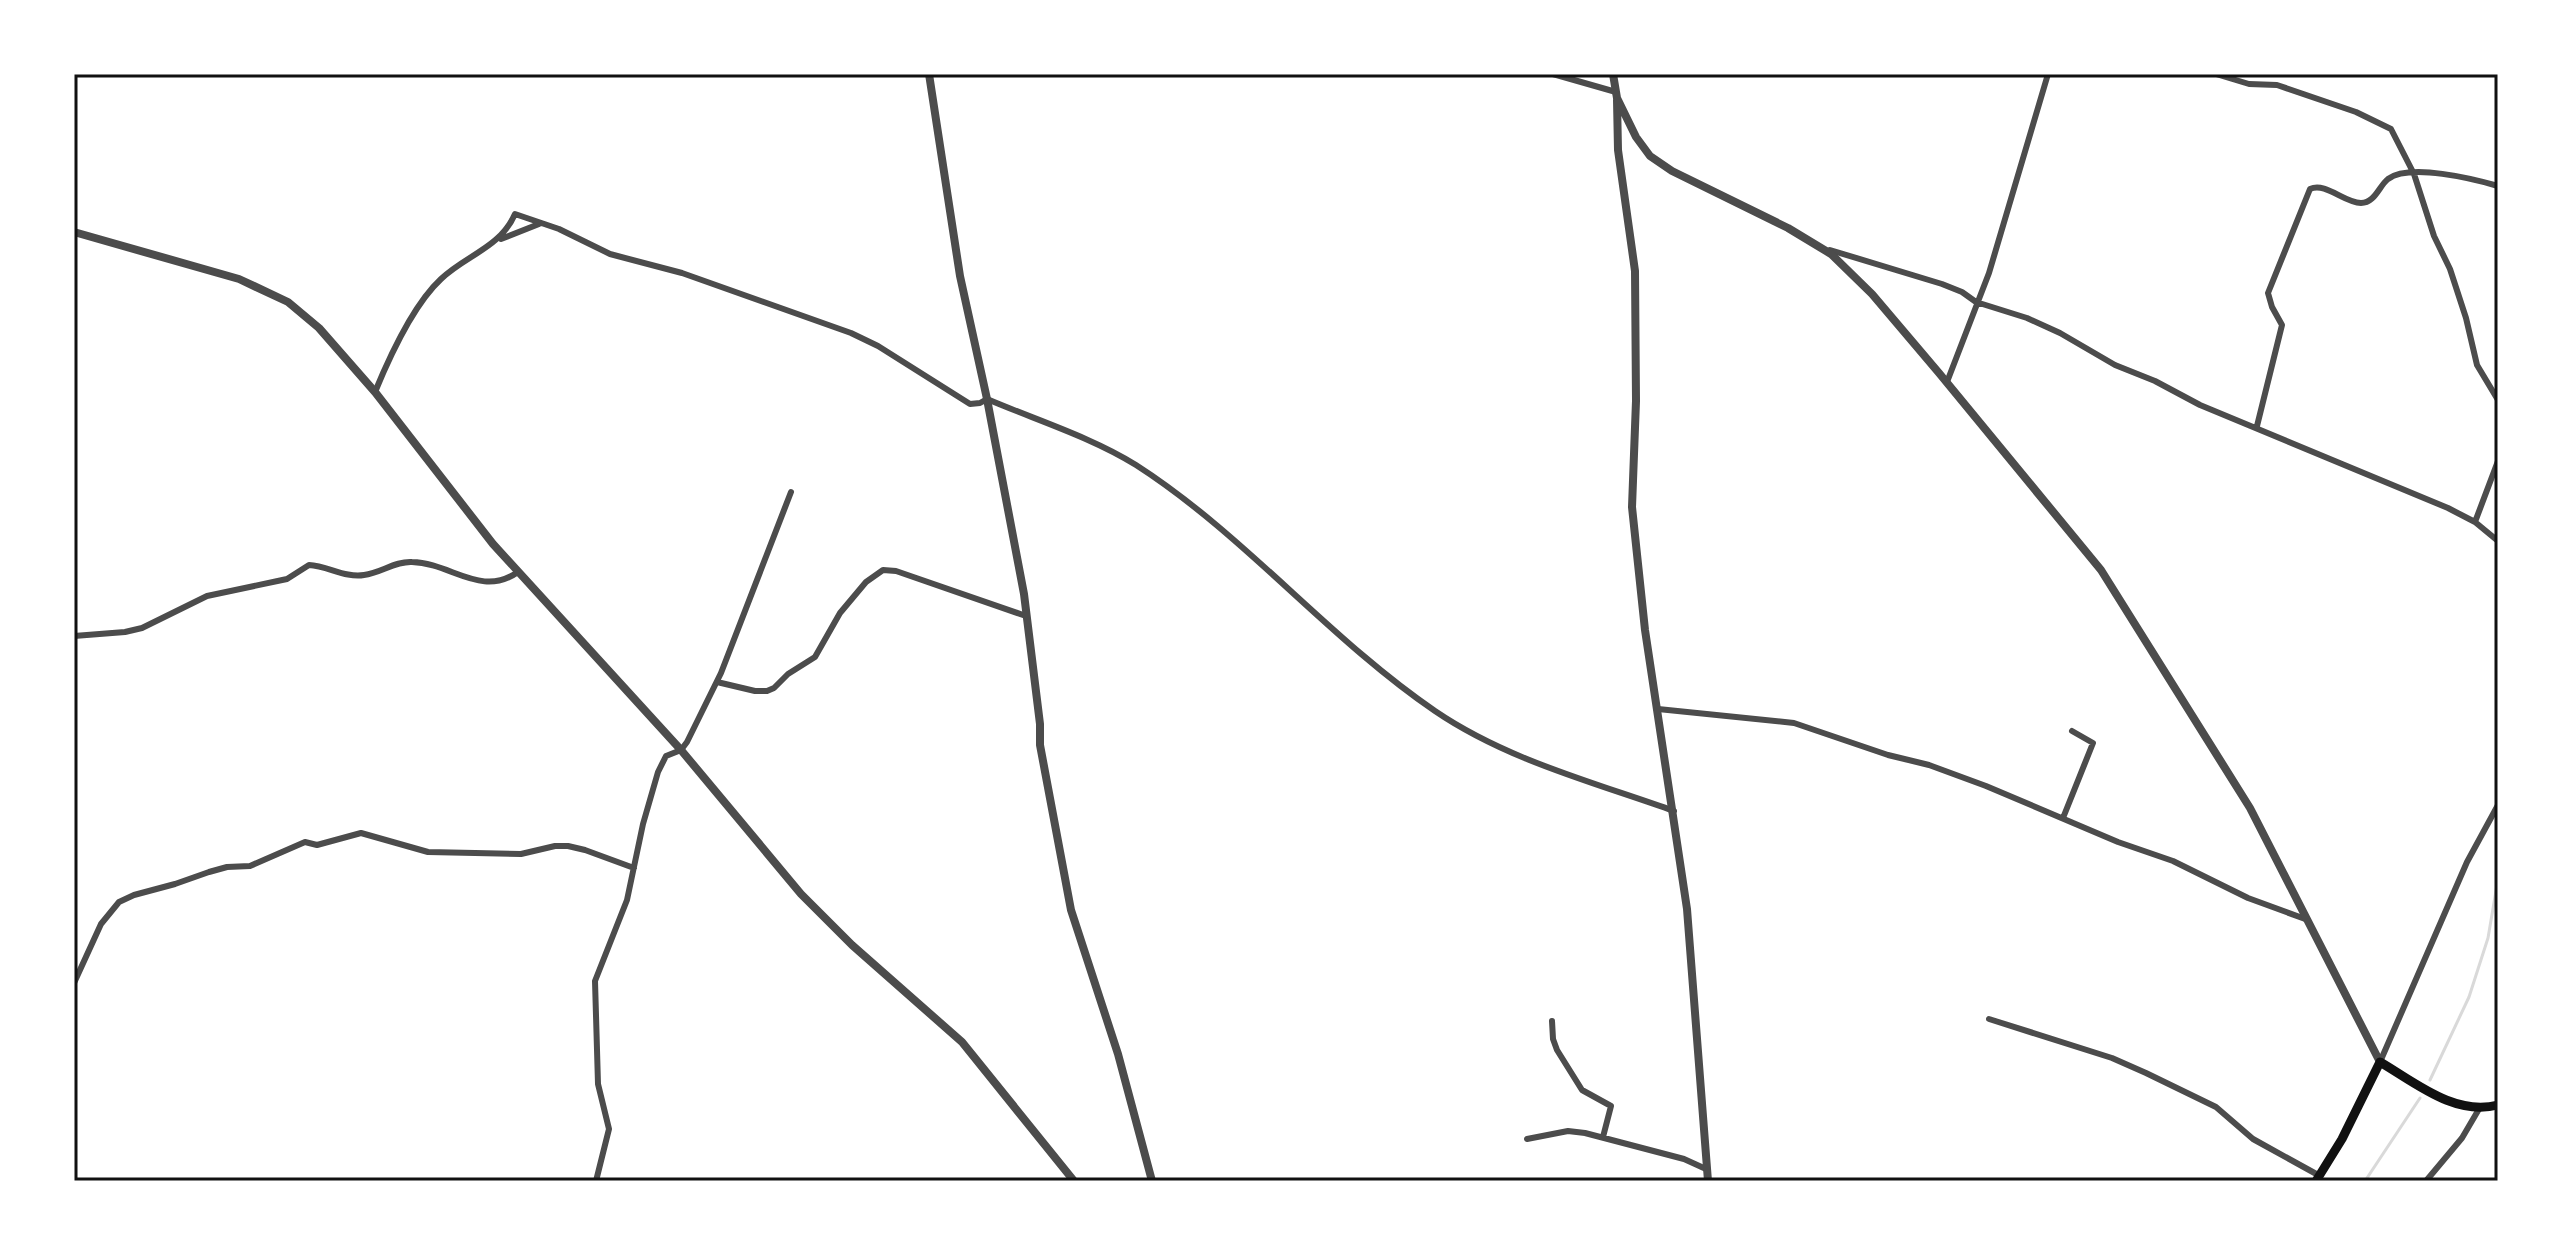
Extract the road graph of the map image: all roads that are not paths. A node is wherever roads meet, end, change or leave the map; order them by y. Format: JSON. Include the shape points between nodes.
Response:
{"nodes":[{"id":1,"x":929,"y":74,"type":"edge"},
{"id":2,"x":1553,"y":74,"type":"edge"},
{"id":3,"x":1613,"y":74,"type":"edge"},
{"id":4,"x":2048,"y":74,"type":"edge"},
{"id":5,"x":2216,"y":74,"type":"edge"},
{"id":6,"x":1617,"y":95,"type":"junction"},
{"id":7,"x":2414,"y":174,"type":"junction"},
{"id":8,"x":2498,"y":186,"type":"edge"},
{"id":9,"x":542,"y":224,"type":"junction"},
{"id":10,"x":74,"y":232,"type":"edge"},
{"id":11,"x":498,"y":240,"type":"junction"},
{"id":12,"x":1825,"y":249,"type":"junction"},
{"id":13,"x":1976,"y":302,"type":"junction"},
{"id":14,"x":1947,"y":382,"type":"junction"},
{"id":15,"x":375,"y":392,"type":"junction"},
{"id":16,"x":987,"y":399,"type":"junction"},
{"id":17,"x":2498,"y":400,"type":"edge"},
{"id":18,"x":2257,"y":426,"type":"junction"},
{"id":19,"x":2498,"y":461,"type":"edge"},
{"id":20,"x":791,"y":492,"type":"dead end"},
{"id":21,"x":2475,"y":522,"type":"junction"},
{"id":22,"x":2498,"y":541,"type":"edge"},
{"id":23,"x":518,"y":572,"type":"junction"},
{"id":24,"x":1026,"y":616,"type":"junction"},
{"id":25,"x":74,"y":636,"type":"edge"},
{"id":26,"x":717,"y":682,"type":"junction"},
{"id":27,"x":1658,"y":709,"type":"junction"},
{"id":28,"x":2072,"y":731,"type":"dead end"},
{"id":29,"x":681,"y":750,"type":"junction"},
{"id":30,"x":2498,"y":805,"type":"edge"},
{"id":31,"x":1674,"y":811,"type":"junction"},
{"id":32,"x":2063,"y":818,"type":"junction"},
{"id":33,"x":634,"y":868,"type":"junction"},
{"id":34,"x":2308,"y":920,"type":"junction"},
{"id":35,"x":74,"y":983,"type":"edge"},
{"id":36,"x":1989,"y":1019,"type":"dead end"},
{"id":37,"x":1552,"y":1021,"type":"dead end"},
{"id":38,"x":2380,"y":1062,"type":"junction"},
{"id":39,"x":2498,"y":1105,"type":"edge"},
{"id":40,"x":2479,"y":1109,"type":"junction"},
{"id":41,"x":1603,"y":1137,"type":"junction"},
{"id":42,"x":1527,"y":1139,"type":"dead end"},
{"id":43,"x":1706,"y":1169,"type":"junction"},
{"id":44,"x":2318,"y":1178,"type":"edge"},
{"id":45,"x":596,"y":1181,"type":"edge"},
{"id":46,"x":1074,"y":1181,"type":"edge"},
{"id":47,"x":1152,"y":1181,"type":"edge"},
{"id":48,"x":1708,"y":1181,"type":"edge"},
{"id":49,"x":2426,"y":1181,"type":"edge"}],
"edges":[{"from":1,"to":16,"type":"street","via":[[955,252]]},
{"from":2,"to":6,"type":"street"},
{"from":3,"to":6,"type":"street"},
{"from":4,"to":13,"type":"street"},
{"from":5,"to":7,"type":"street","via":[[2277,85],[2385,125]]},
{"from":6,"to":12,"type":"street","via":[[1650,156]]},
{"from":6,"to":27,"type":"street","via":[[1618,150],[1635,271],[1632,507]]},
{"from":7,"to":8,"type":"street","via":[[2452,175]]},
{"from":7,"to":17,"type":"street","via":[[2459,294],[2477,365]]},
{"from":7,"to":18,"type":"street","via":[[2392,177],[2368,202],[2310,189],[2268,293],[2282,325]]},
{"from":9,"to":11,"type":"street"},
{"from":9,"to":11,"type":"street","via":[[515,214]]},
{"from":9,"to":16,"type":"street","via":[[610,254],[682,273],[851,333],[970,404]]},
{"from":10,"to":15,"type":"street","via":[[218,272],[275,295],[319,328]]},
{"from":11,"to":15,"type":"street","via":[[452,269],[424,298]]},
{"from":12,"to":13,"type":"street","via":[[1942,284]]},
{"from":12,"to":14,"type":"street","via":[[1872,294]]},
{"from":13,"to":14,"type":"street"},
{"from":13,"to":18,"type":"street","via":[[2027,318],[2200,405]]},
{"from":14,"to":34,"type":"street","via":[[2113,587],[2250,808]]},
{"from":15,"to":23,"type":"street"},
{"from":16,"to":24,"type":"street"},
{"from":16,"to":31,"type":"street","via":[[1137,466],[1208,517],[1382,671],[1458,725],[1515,755]]},
{"from":18,"to":21,"type":"street"},
{"from":19,"to":21,"type":"street"},
{"from":20,"to":26,"type":"street"},
{"from":21,"to":22,"type":"street"},
{"from":23,"to":25,"type":"street","via":[[498,582],[415,562],[356,576],[309,565],[287,579],[207,596],[142,628]]},
{"from":23,"to":29,"type":"street"},
{"from":24,"to":26,"type":"street","via":[[883,570],[840,613],[815,657],[774,688],[749,691]]},
{"from":24,"to":47,"type":"street","via":[[1040,745],[1071,910]]},
{"from":26,"to":29,"type":"street"},
{"from":27,"to":31,"type":"street"},
{"from":27,"to":32,"type":"street","via":[[1794,723],[1929,765]]},
{"from":28,"to":32,"type":"street","via":[[2093,747]]},
{"from":29,"to":33,"type":"street","via":[[666,756],[658,772]]},
{"from":29,"to":46,"type":"street","via":[[816,911],[962,1042]]},
{"from":30,"to":38,"type":"street","via":[[2467,862]]},
{"from":31,"to":43,"type":"street","via":[[1691,946]]},
{"from":32,"to":34,"type":"street"},
{"from":33,"to":35,"type":"street","via":[[568,846],[528,854],[428,852],[361,833],[317,845],[305,842],[250,866],[227,867],[119,902],[101,924]]},
{"from":33,"to":45,"type":"street","via":[[595,981],[597,1071],[609,1129]]},
{"from":34,"to":38,"type":"street"},
{"from":36,"to":44,"type":"street","via":[[2146,1073],[2216,1107],[2253,1139]]},
{"from":37,"to":41,"type":"street","via":[[1557,1050],[1582,1090],[1611,1106]]},
{"from":38,"to":40,"type":"main road","via":[[2444,1099]]},
{"from":38,"to":44,"type":"main road"},
{"from":39,"to":40,"type":"main road"},
{"from":40,"to":49,"type":"street"},
{"from":41,"to":42,"type":"street","via":[[1568,1131]]},
{"from":41,"to":43,"type":"street"},
{"from":43,"to":48,"type":"street"}]}
